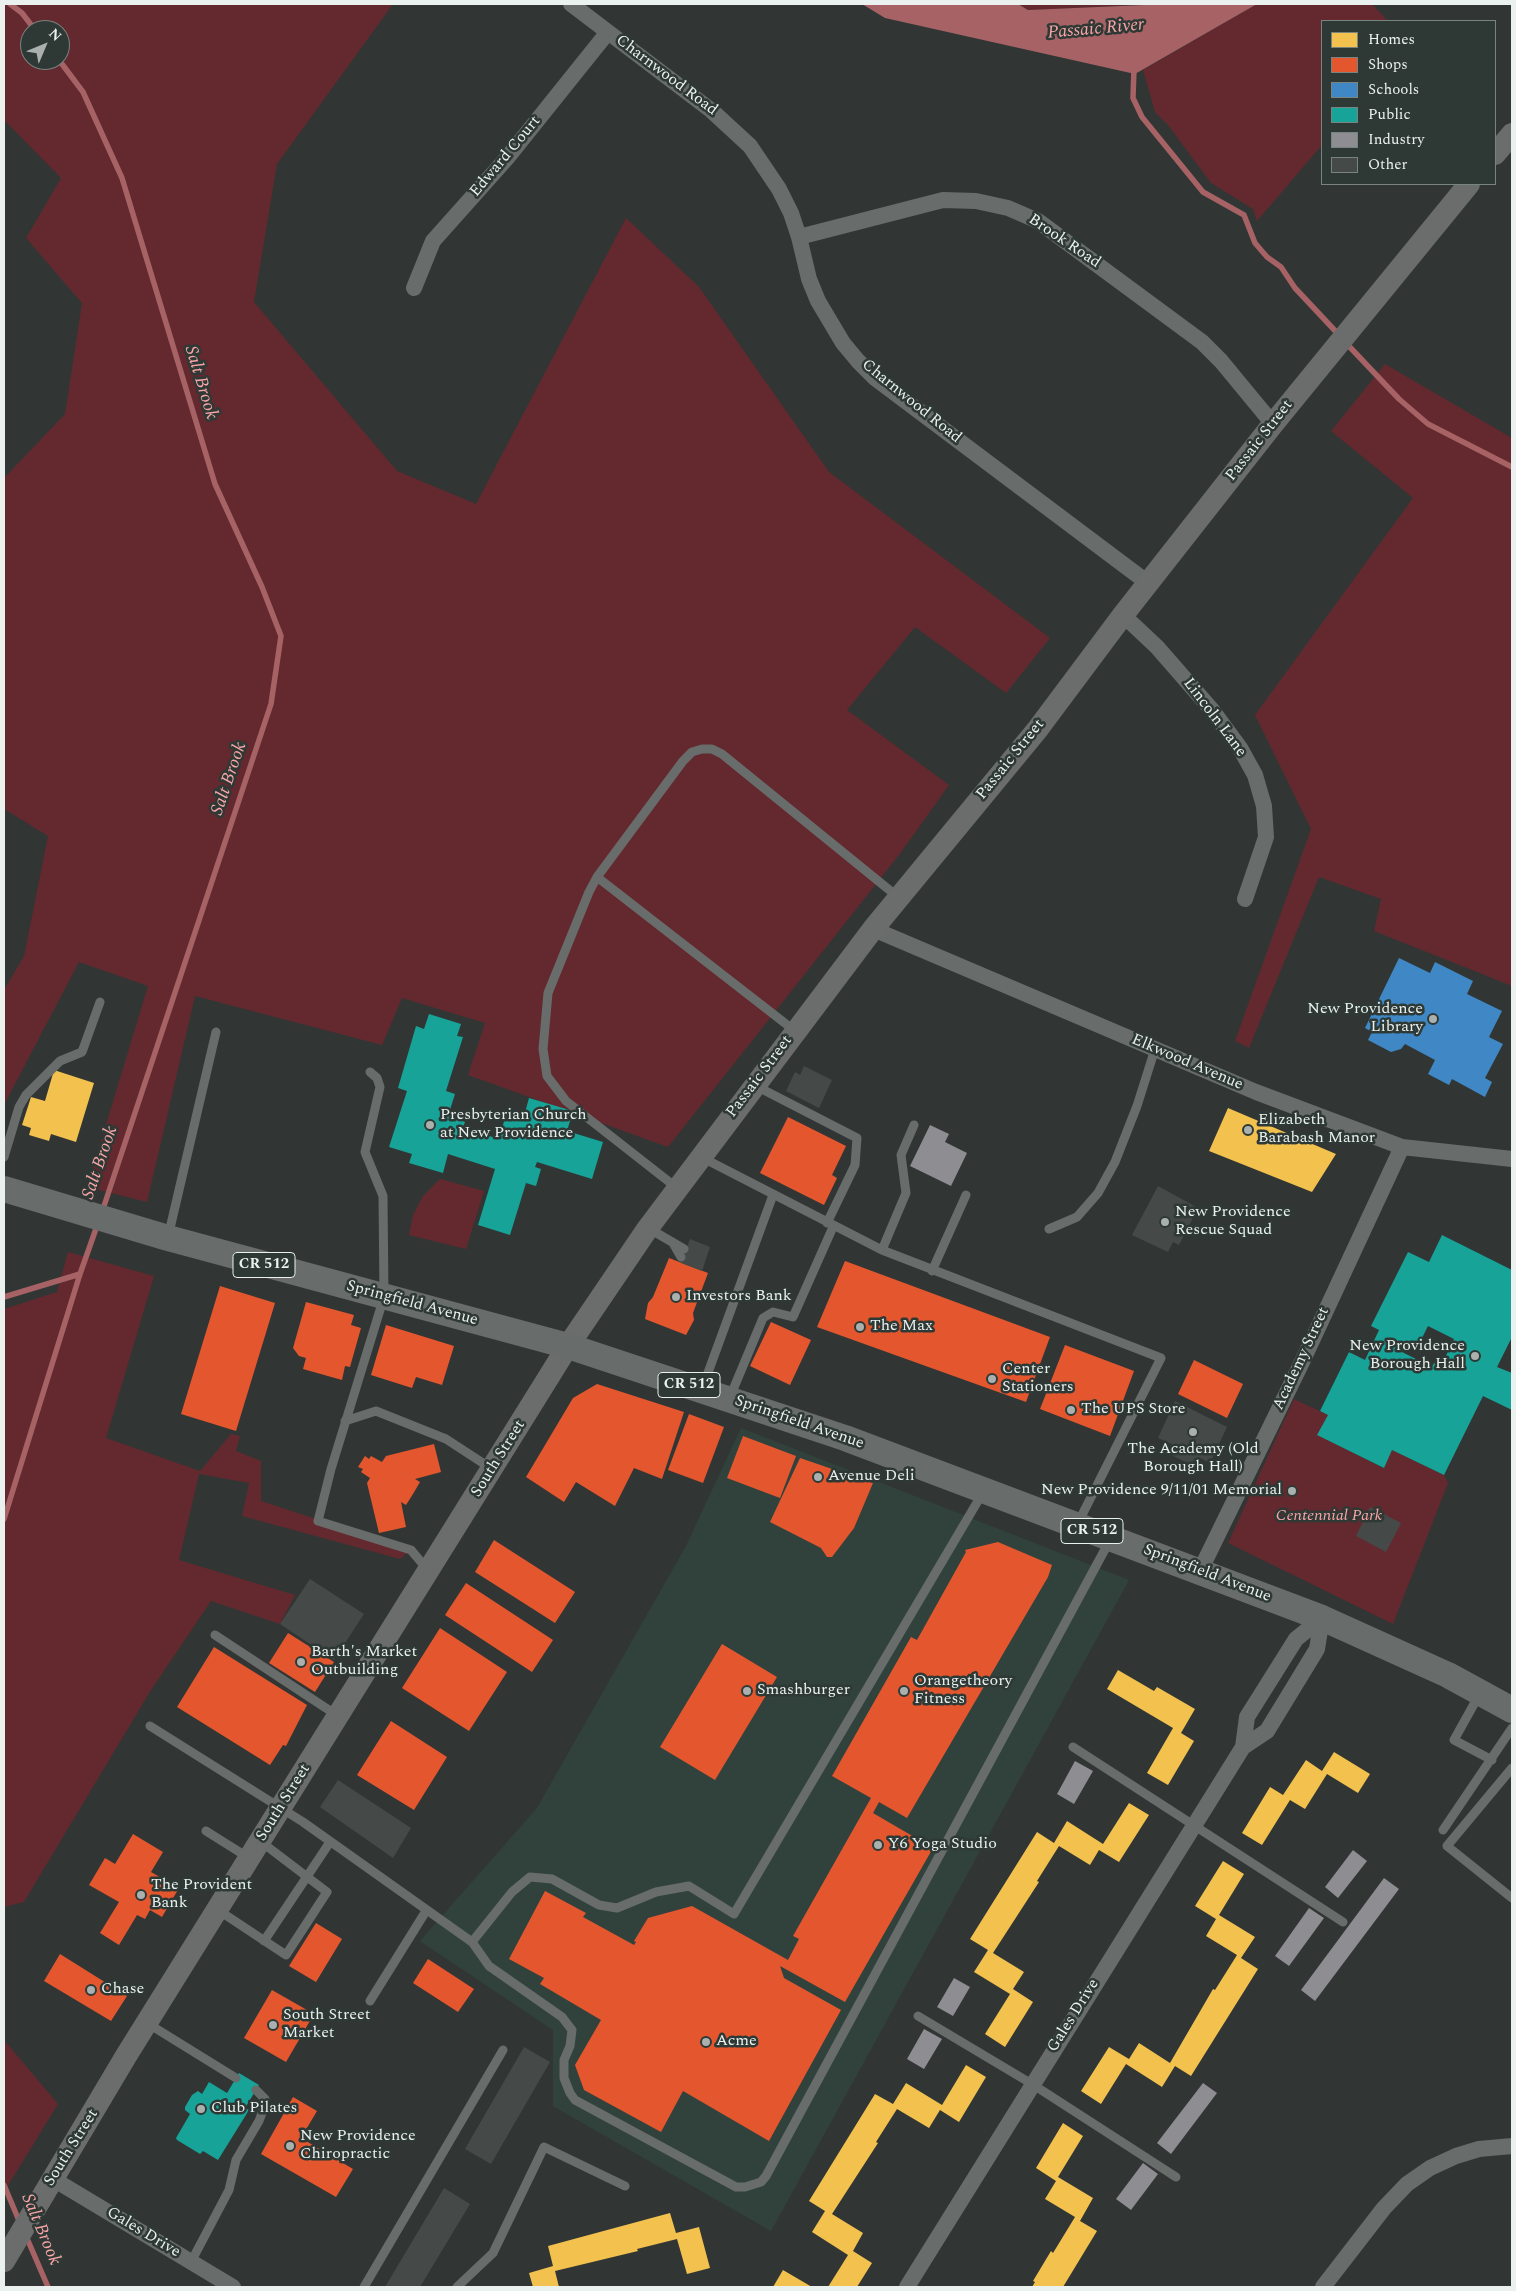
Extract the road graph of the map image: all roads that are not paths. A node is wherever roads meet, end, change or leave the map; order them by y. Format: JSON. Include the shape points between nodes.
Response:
{"nodes":[{"id":1,"x":571,"y":4,"type":"edge"},
{"id":2,"x":608,"y":32,"type":"junction"},
{"id":3,"x":1468,"y":185,"type":"edge"},
{"id":4,"x":800,"y":237,"type":"junction"},
{"id":5,"x":414,"y":288,"type":"dead end"},
{"id":6,"x":1273,"y":424,"type":"junction"},
{"id":7,"x":1148,"y":584,"type":"junction"},
{"id":8,"x":1123,"y":615,"type":"junction"},
{"id":9,"x":597,"y":877,"type":"junction"},
{"id":10,"x":898,"y":897,"type":"junction"},
{"id":11,"x":1245,"y":899,"type":"dead end"},
{"id":12,"x":873,"y":928,"type":"junction"},
{"id":13,"x":100,"y":1002,"type":"dead end"},
{"id":14,"x":795,"y":1031,"type":"junction"},
{"id":15,"x":216,"y":1032,"type":"dead end"},
{"id":16,"x":1155,"y":1049,"type":"junction"},
{"id":17,"x":370,"y":1072,"type":"dead end"},
{"id":18,"x":754,"y":1085,"type":"junction"},
{"id":19,"x":914,"y":1125,"type":"dead end"},
{"id":20,"x":1402,"y":1147,"type":"junction"},
{"id":21,"x":700,"y":1156,"type":"junction"},
{"id":22,"x":4,"y":1157,"type":"edge"},
{"id":23,"x":1512,"y":1160,"type":"edge"},
{"id":24,"x":677,"y":1188,"type":"junction"},
{"id":25,"x":4,"y":1189,"type":"edge"},
{"id":26,"x":773,"y":1195,"type":"junction"},
{"id":27,"x":966,"y":1195,"type":"dead end"},
{"id":28,"x":830,"y":1225,"type":"junction"},
{"id":29,"x":648,"y":1228,"type":"junction"},
{"id":30,"x":1049,"y":1229,"type":"dead end"},
{"id":31,"x":168,"y":1238,"type":"junction"},
{"id":32,"x":673,"y":1242,"type":"junction"},
{"id":33,"x":882,"y":1250,"type":"junction"},
{"id":34,"x":932,"y":1271,"type":"junction"},
{"id":35,"x":384,"y":1297,"type":"junction"},
{"id":36,"x":568,"y":1346,"type":"junction"},
{"id":37,"x":702,"y":1389,"type":"junction"},
{"id":38,"x":729,"y":1398,"type":"junction"},
{"id":39,"x":346,"y":1421,"type":"junction"},
{"id":40,"x":492,"y":1469,"type":"junction"},
{"id":41,"x":984,"y":1491,"type":"junction"},
{"id":42,"x":1076,"y":1525,"type":"junction"},
{"id":43,"x":1111,"y":1538,"type":"junction"},
{"id":44,"x":429,"y":1571,"type":"junction"},
{"id":45,"x":1200,"y":1571,"type":"junction"},
{"id":46,"x":1322,"y":1618,"type":"junction"},
{"id":47,"x":215,"y":1635,"type":"dead end"},
{"id":48,"x":1481,"y":1692,"type":"junction"},
{"id":49,"x":1512,"y":1710,"type":"edge"},
{"id":50,"x":338,"y":1716,"type":"junction"},
{"id":51,"x":150,"y":1726,"type":"dead end"},
{"id":52,"x":1512,"y":1728,"type":"edge"},
{"id":53,"x":1073,"y":1747,"type":"dead end"},
{"id":54,"x":1244,"y":1747,"type":"junction"},
{"id":55,"x":1492,"y":1760,"type":"junction"},
{"id":56,"x":1512,"y":1768,"type":"edge"},
{"id":57,"x":280,"y":1809,"type":"junction"},
{"id":58,"x":1194,"y":1824,"type":"junction"},
{"id":59,"x":1443,"y":1830,"type":"dead end"},
{"id":60,"x":206,"y":1831,"type":"dead end"},
{"id":61,"x":330,"y":1842,"type":"junction"},
{"id":62,"x":255,"y":1850,"type":"junction"},
{"id":63,"x":306,"y":1875,"type":"junction"},
{"id":64,"x":1512,"y":1898,"type":"edge"},
{"id":65,"x":218,"y":1909,"type":"junction"},
{"id":66,"x":426,"y":1911,"type":"junction"},
{"id":67,"x":1343,"y":1922,"type":"dead end"},
{"id":68,"x":264,"y":1941,"type":"junction"},
{"id":69,"x":472,"y":1942,"type":"junction"},
{"id":70,"x":370,"y":2001,"type":"dead end"},
{"id":71,"x":918,"y":2016,"type":"dead end"},
{"id":72,"x":147,"y":2023,"type":"junction"},
{"id":73,"x":503,"y":2050,"type":"dead end"},
{"id":74,"x":236,"y":2078,"type":"dead end"},
{"id":75,"x":1032,"y":2084,"type":"junction"},
{"id":76,"x":256,"y":2090,"type":"dead end"},
{"id":77,"x":1512,"y":2146,"type":"edge"},
{"id":78,"x":1176,"y":2177,"type":"dead end"},
{"id":79,"x":49,"y":2186,"type":"junction"},
{"id":80,"x":625,"y":2186,"type":"dead end"},
{"id":81,"x":7,"y":2255,"type":"edge"},
{"id":82,"x":191,"y":2262,"type":"junction"},
{"id":83,"x":225,"y":2285,"type":"edge"},
{"id":84,"x":364,"y":2287,"type":"edge"},
{"id":85,"x":457,"y":2287,"type":"edge"},
{"id":86,"x":907,"y":2287,"type":"edge"},
{"id":87,"x":1323,"y":2287,"type":"edge"}],
"edges":[{"from":1,"to":2,"type":"street","name":"Charnwood Road"},
{"from":2,"to":4,"type":"street","name":"Charnwood Road","via":[[712,111],[750,146],[780,189]]},
{"from":2,"to":5,"type":"street","name":"Edward Court","via":[[507,158],[433,241]]},
{"from":3,"to":6,"type":"main road","name":"Passaic Street"},
{"from":4,"to":6,"type":"street","name":"Brook Road","via":[[943,200],[976,201],[1008,208],[1054,232],[1202,342]]},
{"from":4,"to":7,"type":"street","name":"Charnwood Road","via":[[809,279],[818,301],[843,342],[875,378]]},
{"from":6,"to":7,"type":"main road","name":"Passaic Street"},
{"from":7,"to":8,"type":"main road","name":"Passaic Street"},
{"from":8,"to":10,"type":"main road","name":"Passaic Street","via":[[1037,730]]},
{"from":8,"to":11,"type":"street","name":"Lincoln Lane","via":[[1157,647],[1212,710],[1255,775],[1264,806],[1266,837]]},
{"from":9,"to":10,"type":"lane","via":[[682,761],[692,752],[712,749]]},
{"from":9,"to":14,"type":"lane"},
{"from":9,"to":24,"type":"lane","via":[[548,993],[543,1050],[547,1076],[566,1101]]},
{"from":10,"to":12,"type":"main road","name":"Passaic Street"},
{"from":12,"to":14,"type":"main road","name":"Passaic Street"},
{"from":12,"to":16,"type":"street","name":"Elkwood Avenue"},
{"from":13,"to":22,"type":"lane","via":[[82,1052],[60,1061],[26,1095],[19,1107]]},
{"from":14,"to":18,"type":"main road","name":"Passaic Street"},
{"from":15,"to":31,"type":"lane"},
{"from":16,"to":20,"type":"street","name":"Elkwood Avenue","via":[[1256,1092]]},
{"from":16,"to":30,"type":"lane","via":[[1115,1162],[1098,1193],[1077,1217]]},
{"from":17,"to":35,"type":"lane","via":[[380,1087],[366,1152],[383,1196]]},
{"from":18,"to":21,"type":"main road","name":"Passaic Street"},
{"from":18,"to":28,"type":"lane","via":[[857,1138],[855,1165]]},
{"from":19,"to":33,"type":"lane","via":[[901,1155],[906,1193]]},
{"from":20,"to":23,"type":"street","name":"Elkwood Avenue"},
{"from":20,"to":45,"type":"street","name":"Academy Street"},
{"from":21,"to":24,"type":"main road","name":"Passaic Street"},
{"from":21,"to":26,"type":"lane"},
{"from":24,"to":29,"type":"main road","name":"Passaic Street"},
{"from":25,"to":31,"type":"main road","name":"Springfield Avenue","number":"CR 512"},
{"from":26,"to":28,"type":"lane"},
{"from":26,"to":37,"type":"lane"},
{"from":27,"to":34,"type":"lane"},
{"from":28,"to":33,"type":"lane"},
{"from":28,"to":38,"type":"lane","via":[[793,1317],[774,1312],[764,1318]]},
{"from":29,"to":32,"type":"lane"},
{"from":29,"to":36,"type":"main road","name":"Passaic Street"},
{"from":31,"to":35,"type":"main road","name":"Springfield Avenue","number":"CR 512"},
{"from":32,"to":32,"type":"lane","via":[[684,1249]]},
{"from":33,"to":34,"type":"lane"},
{"from":34,"to":42,"type":"lane","via":[[1160,1358]]},
{"from":35,"to":36,"type":"main road","name":"Springfield Avenue","number":"CR 512"},
{"from":35,"to":39,"type":"lane"},
{"from":36,"to":37,"type":"main road","name":"Springfield Avenue","number":"CR 512"},
{"from":36,"to":40,"type":"main road","name":"South Street"},
{"from":37,"to":38,"type":"main road","name":"Springfield Avenue","number":"CR 512"},
{"from":38,"to":41,"type":"main road","name":"Springfield Avenue","number":"CR 512"},
{"from":39,"to":40,"type":"lane","via":[[376,1411],[446,1439]]},
{"from":39,"to":44,"type":"lane","via":[[318,1521],[411,1550]]},
{"from":40,"to":44,"type":"main road","name":"South Street"},
{"from":41,"to":42,"type":"main road","name":"Springfield Avenue","number":"CR 512"},
{"from":41,"to":69,"type":"lane","via":[[734,1914],[689,1886],[668,1888],[617,1908],[599,1905],[552,1879],[530,1877],[512,1892]]},
{"from":42,"to":43,"type":"main road","name":"Springfield Avenue","number":"CR 512"},
{"from":43,"to":45,"type":"main road","name":"Springfield Avenue","number":"CR 512"},
{"from":43,"to":69,"type":"lane","via":[[761,2182],[736,2187],[575,2100],[564,2078],[564,2060],[572,2030],[562,2016],[489,1966]]},
{"from":44,"to":50,"type":"main road","name":"South Street"},
{"from":45,"to":46,"type":"main road","name":"Springfield Avenue","number":"CR 512"},
{"from":46,"to":48,"type":"main road","name":"Springfield Avenue","number":"CR 512"},
{"from":46,"to":54,"type":"street","name":"Gales Drive","via":[[1296,1640],[1247,1717]]},
{"from":46,"to":54,"type":"street","name":"Gales Drive","via":[[1317,1649],[1268,1731]]},
{"from":47,"to":50,"type":"lane"},
{"from":48,"to":49,"type":"main road","name":"Springfield Avenue","number":"CR 512"},
{"from":48,"to":55,"type":"lane","via":[[1454,1740]]},
{"from":50,"to":57,"type":"main road","name":"South Street"},
{"from":51,"to":57,"type":"lane"},
{"from":52,"to":55,"type":"lane"},
{"from":53,"to":58,"type":"lane"},
{"from":54,"to":58,"type":"street","name":"Gales Drive"},
{"from":55,"to":59,"type":"lane"},
{"from":56,"to":64,"type":"lane","via":[[1447,1846]]},
{"from":57,"to":61,"type":"lane"},
{"from":57,"to":62,"type":"main road","name":"South Street"},
{"from":58,"to":67,"type":"lane"},
{"from":58,"to":75,"type":"street","name":"Gales Drive"},
{"from":60,"to":62,"type":"lane"},
{"from":61,"to":63,"type":"lane"},
{"from":61,"to":66,"type":"lane"},
{"from":62,"to":63,"type":"lane"},
{"from":62,"to":65,"type":"main road","name":"South Street"},
{"from":63,"to":68,"type":"lane"},
{"from":63,"to":68,"type":"lane","via":[[328,1892],[286,1955]]},
{"from":65,"to":68,"type":"lane"},
{"from":65,"to":72,"type":"main road","name":"South Street"},
{"from":66,"to":69,"type":"lane"},
{"from":66,"to":70,"type":"lane"},
{"from":71,"to":75,"type":"lane"},
{"from":72,"to":74,"type":"lane"},
{"from":72,"to":79,"type":"main road","name":"South Street"},
{"from":73,"to":84,"type":"lane"},
{"from":75,"to":78,"type":"lane"},
{"from":75,"to":86,"type":"street","name":"Gales Drive"},
{"from":76,"to":82,"type":"lane","via":[[265,2099],[259,2121],[236,2160],[229,2190]]},
{"from":77,"to":87,"type":"street","via":[[1479,2149],[1456,2156],[1407,2184],[1384,2208]]},
{"from":79,"to":81,"type":"main road","name":"South Street"},
{"from":79,"to":82,"type":"street","name":"Gales Drive"},
{"from":80,"to":85,"type":"lane","via":[[544,2147],[493,2253]]},
{"from":82,"to":83,"type":"street","name":"Gales Drive"}]}
